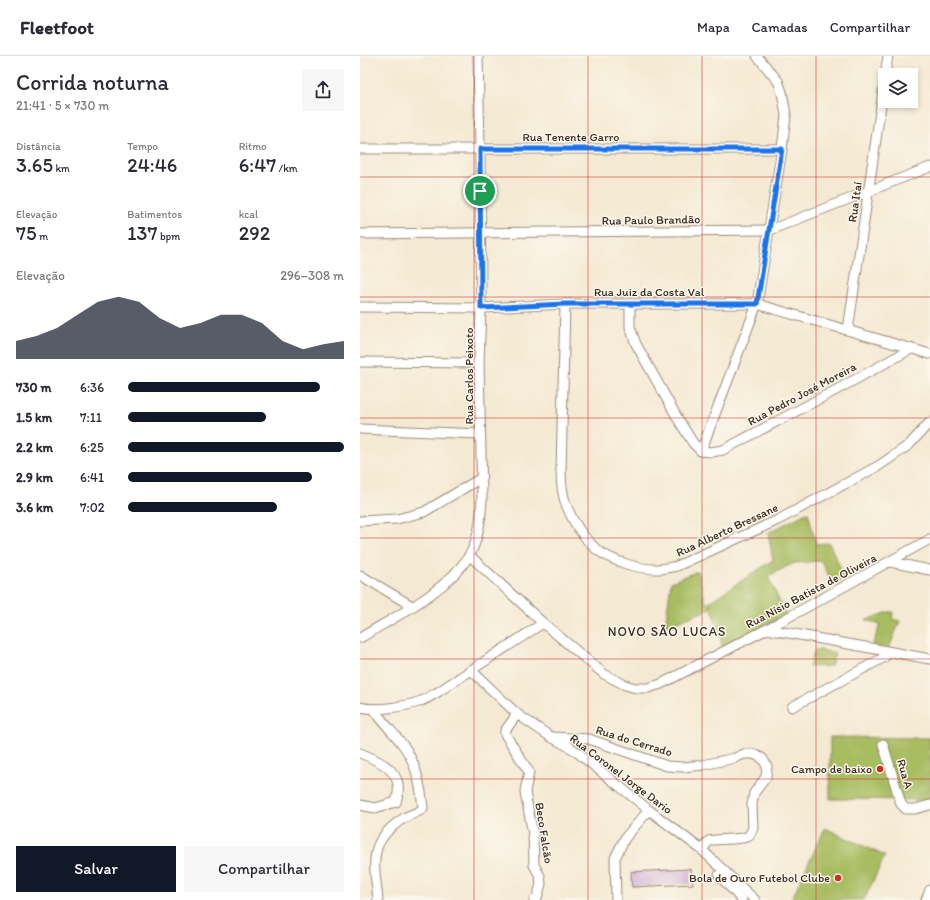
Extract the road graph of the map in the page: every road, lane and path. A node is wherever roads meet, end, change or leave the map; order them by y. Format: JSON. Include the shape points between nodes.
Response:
{"nodes":[{"id":1,"x":478,"y":56,"type":"edge"},
{"id":2,"x":757,"y":56,"type":"edge"},
{"id":3,"x":888,"y":56,"type":"edge"},
{"id":4,"x":887,"y":68,"type":"edge"},
{"id":5,"x":881,"y":108,"type":"edge"},
{"id":6,"x":360,"y":149,"type":"edge"},
{"id":7,"x":480,"y":149,"type":"junction"},
{"id":8,"x":782,"y":149,"type":"junction"},
{"id":9,"x":930,"y":167,"type":"edge"},
{"id":10,"x":868,"y":192,"type":"junction"},
{"id":11,"x":770,"y":230,"type":"junction"},
{"id":12,"x":480,"y":233,"type":"junction"},
{"id":13,"x":360,"y":234,"type":"edge"},
{"id":14,"x":565,"y":304,"type":"junction"},
{"id":15,"x":630,"y":304,"type":"junction"},
{"id":16,"x":757,"y":304,"type":"junction"},
{"id":17,"x":360,"y":307,"type":"edge"},
{"id":18,"x":481,"y":308,"type":"junction"},
{"id":19,"x":848,"y":330,"type":"junction"},
{"id":20,"x":911,"y":349,"type":"junction"},
{"id":21,"x":930,"y":354,"type":"edge"},
{"id":22,"x":360,"y":362,"type":"edge"},
{"id":23,"x":479,"y":364,"type":"junction"},
{"id":24,"x":930,"y":422,"type":"edge"},
{"id":25,"x":360,"y":429,"type":"edge"},
{"id":26,"x":480,"y":434,"type":"junction"},
{"id":27,"x":701,"y":450,"type":"junction"},
{"id":28,"x":481,"y":478,"type":"junction"},
{"id":29,"x":360,"y":521,"type":"edge"},
{"id":30,"x":930,"y":539,"type":"edge"},
{"id":31,"x":469,"y":555,"type":"junction"},
{"id":32,"x":890,"y":562,"type":"junction"},
{"id":33,"x":930,"y":570,"type":"edge"},
{"id":34,"x":360,"y":575,"type":"edge"},
{"id":35,"x":412,"y":606,"type":"junction"},
{"id":36,"x":543,"y":623,"type":"junction"},
{"id":37,"x":767,"y":629,"type":"junction"},
{"id":38,"x":360,"y":638,"type":"edge"},
{"id":39,"x":890,"y":652,"type":"junction"},
{"id":40,"x":930,"y":659,"type":"edge"},
{"id":41,"x":471,"y":670,"type":"junction"},
{"id":42,"x":360,"y":707,"type":"edge"},
{"id":43,"x":792,"y":707,"type":"dead end"},
{"id":44,"x":374,"y":709,"type":"junction"},
{"id":45,"x":517,"y":714,"type":"junction"},
{"id":46,"x":551,"y":738,"type":"junction"},
{"id":47,"x":883,"y":744,"type":"dead end"},
{"id":48,"x":360,"y":753,"type":"edge"},
{"id":49,"x":396,"y":802,"type":"junction"},
{"id":50,"x":360,"y":805,"type":"edge"},
{"id":51,"x":930,"y":805,"type":"edge"},
{"id":52,"x":649,"y":810,"type":"junction"},
{"id":53,"x":408,"y":815,"type":"junction"},
{"id":54,"x":702,"y":850,"type":"junction"},
{"id":55,"x":719,"y":875,"type":"dead end"},
{"id":56,"x":930,"y":890,"type":"edge"},
{"id":57,"x":378,"y":900,"type":"edge"},
{"id":58,"x":534,"y":900,"type":"edge"},
{"id":59,"x":616,"y":900,"type":"edge"},
{"id":60,"x":742,"y":900,"type":"edge"},
{"id":61,"x":755,"y":900,"type":"edge"},
{"id":62,"x":926,"y":900,"type":"edge"}],
"edges":[{"from":1,"to":7,"type":"street","name":"Rua Carlos Peixoto"},
{"from":2,"to":8,"type":"street","via":[[778,81],[782,92],[786,115]]},
{"from":3,"to":4,"type":"street"},
{"from":5,"to":10,"type":"street","name":"Rua Itaí"},
{"from":6,"to":7,"type":"street","name":"Rua Tenente Garro"},
{"from":7,"to":8,"type":"street","name":"Rua Tenente Garro"},
{"from":7,"to":12,"type":"street","name":"Rua Carlos Peixoto"},
{"from":8,"to":11,"type":"street"},
{"from":9,"to":10,"type":"street","name":"Rua Paulo Brandão"},
{"from":10,"to":11,"type":"street","name":"Rua Paulo Brandão"},
{"from":10,"to":19,"type":"street","name":"Rua Itaí"},
{"from":11,"to":12,"type":"street","name":"Rua Paulo Brandão"},
{"from":11,"to":16,"type":"street"},
{"from":12,"to":13,"type":"street","name":"Rua Paulo Brandão"},
{"from":12,"to":18,"type":"street","name":"Rua Carlos Peixoto"},
{"from":14,"to":15,"type":"street","name":"Rua Juiz da Costa Val"},
{"from":14,"to":18,"type":"street","name":"Rua Juiz da Costa Val"},
{"from":14,"to":24,"type":"street","name":"Rua Alberto Bressane","via":[[562,489],[567,506],[584,536],[597,550],[629,564],[661,570],[677,566],[771,524],[880,465],[908,445]]},
{"from":15,"to":16,"type":"street","name":"Rua Juiz da Costa Val"},
{"from":15,"to":27,"type":"street","via":[[630,327],[636,344],[678,420],[693,443]]},
{"from":16,"to":19,"type":"street","name":"Rua Juiz da Costa Val"},
{"from":16,"to":27,"type":"street"},
{"from":17,"to":18,"type":"street","name":"Rua Juiz da Costa Val"},
{"from":18,"to":23,"type":"street","name":"Rua Carlos Peixoto"},
{"from":19,"to":20,"type":"street","name":"Rua Juiz da Costa Val"},
{"from":20,"to":21,"type":"street","name":"Rua Juiz da Costa Val"},
{"from":20,"to":27,"type":"street","name":"Rua Pedro José Moreira","via":[[723,450]]},
{"from":22,"to":23,"type":"street"},
{"from":23,"to":26,"type":"street","name":"Rua Carlos Peixoto"},
{"from":25,"to":26,"type":"street"},
{"from":26,"to":28,"type":"street","name":"Rua Carlos Peixoto"},
{"from":28,"to":29,"type":"street","via":[[424,512],[397,519]]},
{"from":28,"to":31,"type":"street","name":"Rua Carlos Peixoto","via":[[481,518]]},
{"from":30,"to":32,"type":"street","name":"Rua Nísio Batista de Oliveira"},
{"from":31,"to":35,"type":"street","name":"Rua Carlos Peixoto","via":[[444,584]]},
{"from":31,"to":36,"type":"street","name":"Rua Nísio Batista de Oliveira"},
{"from":32,"to":33,"type":"street"},
{"from":32,"to":37,"type":"street","name":"Rua Nísio Batista de Oliveira"},
{"from":34,"to":35,"type":"street"},
{"from":35,"to":38,"type":"street","name":"Rua Carlos Peixoto"},
{"from":36,"to":37,"type":"street","name":"Rua Nísio Batista de Oliveira","via":[[604,674],[636,688],[661,684]]},
{"from":36,"to":41,"type":"street"},
{"from":37,"to":39,"type":"street"},
{"from":39,"to":40,"type":"street"},
{"from":39,"to":43,"type":"street"},
{"from":41,"to":44,"type":"street","via":[[421,701]]},
{"from":41,"to":45,"type":"street","name":"Rua Coronel Jorge Dario"},
{"from":42,"to":44,"type":"street"},
{"from":44,"to":53,"type":"street","via":[[413,762],[423,808]]},
{"from":45,"to":46,"type":"street","name":"Rua Coronel Jorge Dario"},
{"from":45,"to":58,"type":"street","name":"Beco Falcão","via":[[505,734],[530,774],[525,791],[533,834],[534,865],[541,884]]},
{"from":46,"to":52,"type":"street","name":"Rua Coronel Jorge Dario","via":[[573,749]]},
{"from":46,"to":54,"type":"street","name":"Rua do Cerrado","via":[[589,739],[667,766],[703,765],[744,754],[762,758],[766,766],[766,777],[754,793],[753,828],[749,836],[734,840],[709,841]]},
{"from":47,"to":51,"type":"street","name":"Rua A","via":[[901,804],[906,809]]},
{"from":48,"to":49,"type":"street","via":[[382,763],[395,774],[400,792]]},
{"from":49,"to":50,"type":"street","via":[[375,808]]},
{"from":49,"to":53,"type":"street"},
{"from":52,"to":54,"type":"street","name":"Rua Coronel Jorge Dario"},
{"from":52,"to":59,"type":"street","via":[[625,838],[615,858]]},
{"from":53,"to":57,"type":"street","via":[[396,823],[376,847],[374,863]]},
{"from":54,"to":61,"type":"street","name":"Rua Coronel Jorge Dario"},
{"from":55,"to":60,"type":"street"},
{"from":56,"to":62,"type":"street"}]}
